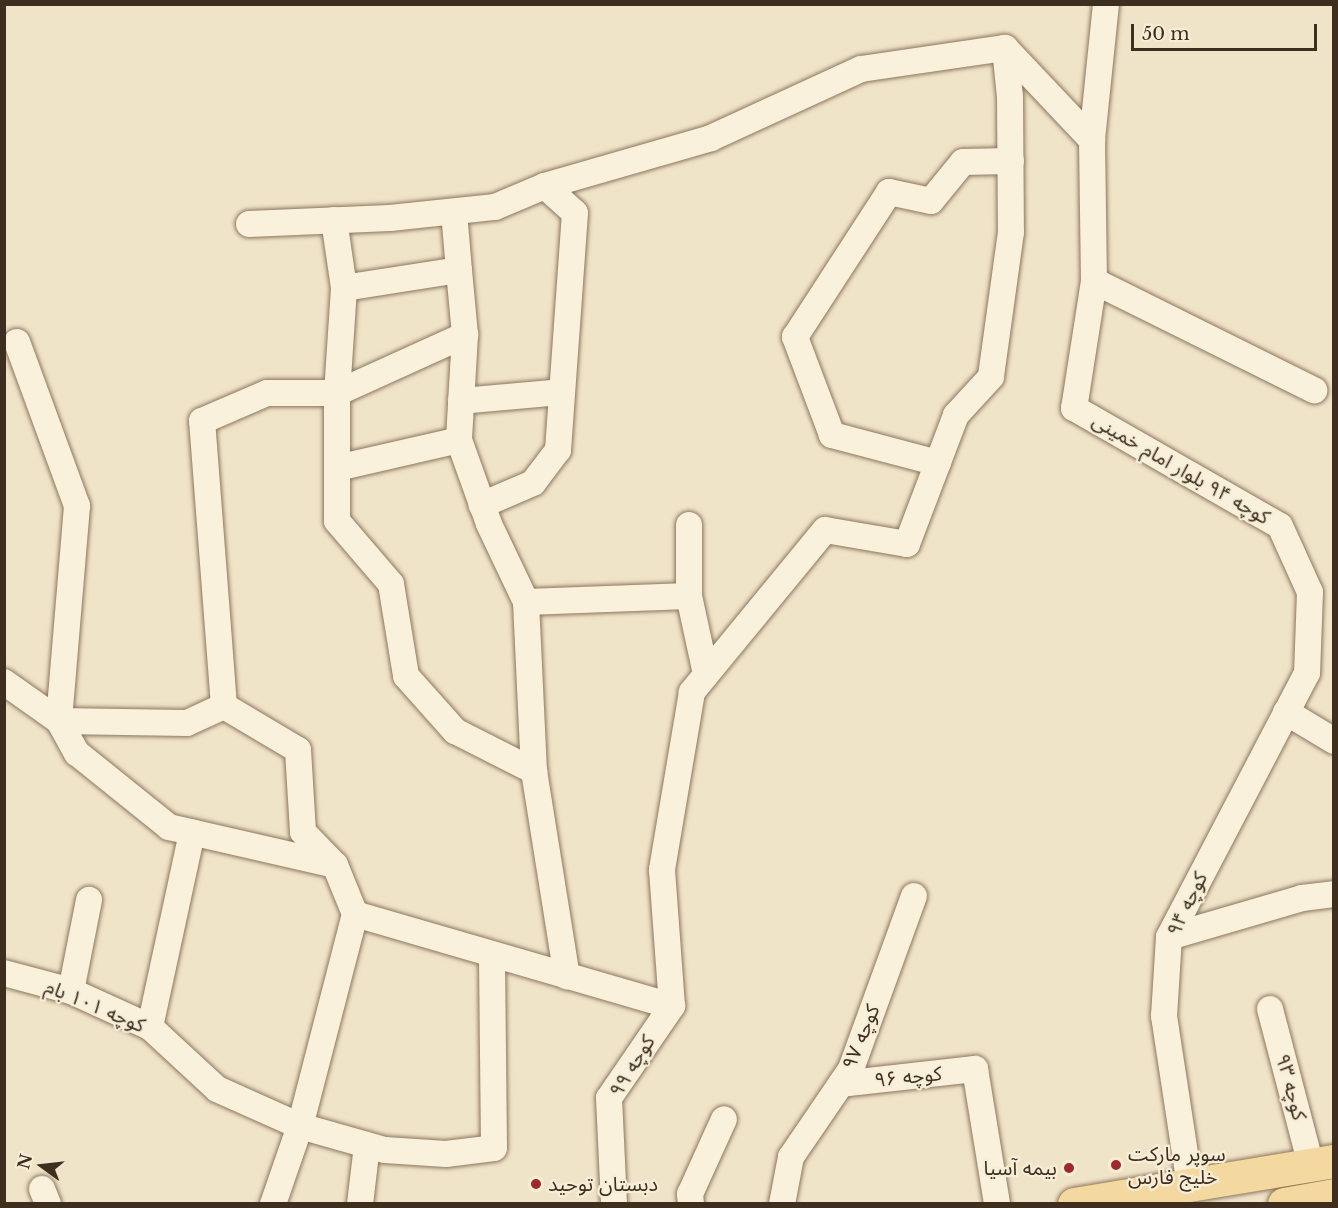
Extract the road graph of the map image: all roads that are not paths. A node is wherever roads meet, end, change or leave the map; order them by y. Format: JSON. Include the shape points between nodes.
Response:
{"nodes":[{"id":1,"x":1107,"y":4,"type":"edge"},
{"id":2,"x":1005,"y":48,"type":"junction"},
{"id":3,"x":1092,"y":140,"type":"junction"},
{"id":4,"x":1011,"y":161,"type":"junction"},
{"id":5,"x":545,"y":186,"type":"junction"},
{"id":6,"x":454,"y":212,"type":"junction"},
{"id":7,"x":334,"y":220,"type":"junction"},
{"id":8,"x":249,"y":224,"type":"dead end"},
{"id":9,"x":459,"y":270,"type":"junction"},
{"id":10,"x":1094,"y":281,"type":"junction"},
{"id":11,"x":344,"y":288,"type":"junction"},
{"id":12,"x":465,"y":335,"type":"junction"},
{"id":13,"x":17,"y":342,"type":"dead end"},
{"id":14,"x":1314,"y":390,"type":"dead end"},
{"id":15,"x":562,"y":392,"type":"junction"},
{"id":16,"x":336,"y":393,"type":"junction"},
{"id":17,"x":461,"y":401,"type":"junction"},
{"id":18,"x":459,"y":440,"type":"junction"},
{"id":19,"x":938,"y":463,"type":"junction"},
{"id":20,"x":337,"y":468,"type":"junction"},
{"id":21,"x":482,"y":505,"type":"junction"},
{"id":22,"x":689,"y":525,"type":"dead end"},
{"id":23,"x":689,"y":596,"type":"junction"},
{"id":24,"x":526,"y":602,"type":"junction"},
{"id":25,"x":706,"y":674,"type":"junction"},
{"id":26,"x":4,"y":682,"type":"edge"},
{"id":27,"x":224,"y":706,"type":"junction"},
{"id":28,"x":1286,"y":712,"type":"junction"},
{"id":29,"x":59,"y":721,"type":"junction"},
{"id":30,"x":1334,"y":741,"type":"edge"},
{"id":31,"x":534,"y":771,"type":"junction"},
{"id":32,"x":192,"y":832,"type":"junction"},
{"id":33,"x":335,"y":865,"type":"junction"},
{"id":34,"x":1334,"y":894,"type":"edge"},
{"id":35,"x":914,"y":896,"type":"dead end"},
{"id":36,"x":88,"y":900,"type":"dead end"},
{"id":37,"x":355,"y":914,"type":"junction"},
{"id":38,"x":1169,"y":937,"type":"junction"},
{"id":39,"x":492,"y":955,"type":"junction"},
{"id":40,"x":4,"y":973,"type":"edge"},
{"id":41,"x":567,"y":976,"type":"junction"},
{"id":42,"x":70,"y":991,"type":"junction"},
{"id":43,"x":672,"y":1006,"type":"junction"},
{"id":44,"x":1270,"y":1009,"type":"dead end"},
{"id":45,"x":150,"y":1027,"type":"junction"},
{"id":46,"x":841,"y":1084,"type":"junction"},
{"id":47,"x":724,"y":1119,"type":"dead end"},
{"id":48,"x":300,"y":1126,"type":"junction"},
{"id":49,"x":367,"y":1145,"type":"junction"},
{"id":50,"x":1322,"y":1163,"type":"edge"},
{"id":51,"x":1193,"y":1194,"type":"edge"},
{"id":52,"x":1334,"y":1195,"type":"edge"},
{"id":53,"x":273,"y":1203,"type":"edge"},
{"id":54,"x":360,"y":1203,"type":"edge"},
{"id":55,"x":614,"y":1203,"type":"edge"},
{"id":56,"x":691,"y":1203,"type":"edge"},
{"id":57,"x":782,"y":1203,"type":"edge"},
{"id":58,"x":997,"y":1203,"type":"edge"},
{"id":59,"x":1074,"y":1203,"type":"edge"},
{"id":60,"x":1284,"y":1203,"type":"edge"}],
"edges":[{"from":1,"to":3,"type":"street","name":"کوچه ۹۴ بلوار امام خمینی"},
{"from":2,"to":3,"type":"street"},
{"from":2,"to":4,"type":"street"},
{"from":2,"to":5,"type":"street","via":[[861,69],[711,138]]},
{"from":3,"to":10,"type":"street","name":"کوچه ۹۴ بلوار امام خمینی"},
{"from":4,"to":19,"type":"street","via":[[1011,232],[990,377],[956,415]]},
{"from":4,"to":19,"type":"street","via":[[963,162],[932,201],[889,192],[795,337],[832,435]]},
{"from":5,"to":6,"type":"street","via":[[495,207]]},
{"from":5,"to":15,"type":"street","via":[[575,213]]},
{"from":6,"to":7,"type":"street"},
{"from":6,"to":9,"type":"street"},
{"from":7,"to":8,"type":"street"},
{"from":7,"to":11,"type":"street"},
{"from":9,"to":11,"type":"street"},
{"from":9,"to":12,"type":"street"},
{"from":10,"to":14,"type":"street"},
{"from":10,"to":28,"type":"street","name":"کوچه ۹۴ بلوار امام خمینی","via":[[1074,408],[1280,526],[1310,592],[1307,672]]},
{"from":11,"to":16,"type":"street"},
{"from":12,"to":16,"type":"street"},
{"from":12,"to":17,"type":"street"},
{"from":13,"to":29,"type":"street","via":[[77,506]]},
{"from":15,"to":17,"type":"street"},
{"from":15,"to":21,"type":"street","via":[[558,450],[533,483]]},
{"from":16,"to":20,"type":"street"},
{"from":16,"to":27,"type":"street","via":[[267,393],[202,421]]},
{"from":17,"to":18,"type":"street"},
{"from":18,"to":20,"type":"street"},
{"from":18,"to":21,"type":"street"},
{"from":19,"to":25,"type":"street","via":[[907,544],[825,530]]},
{"from":20,"to":31,"type":"street","via":[[337,521],[391,584],[406,676],[454,730]]},
{"from":21,"to":24,"type":"street"},
{"from":22,"to":23,"type":"street"},
{"from":23,"to":24,"type":"street"},
{"from":23,"to":25,"type":"street"},
{"from":24,"to":31,"type":"street"},
{"from":25,"to":43,"type":"street","via":[[692,692],[662,870]]},
{"from":26,"to":29,"type":"street"},
{"from":27,"to":29,"type":"street","via":[[187,723]]},
{"from":27,"to":33,"type":"street","via":[[298,750],[303,832]]},
{"from":28,"to":30,"type":"street"},
{"from":28,"to":38,"type":"street","name":"کوچه ۹۴"},
{"from":29,"to":32,"type":"street","via":[[77,753],[169,827]]},
{"from":31,"to":41,"type":"street"},
{"from":32,"to":33,"type":"street"},
{"from":32,"to":45,"type":"street"},
{"from":33,"to":37,"type":"street"},
{"from":34,"to":38,"type":"street","via":[[1302,898]]},
{"from":35,"to":46,"type":"street","name":"کوچه ۹۷","via":[[851,1069]]},
{"from":36,"to":42,"type":"street"},
{"from":37,"to":39,"type":"street"},
{"from":37,"to":48,"type":"street"},
{"from":38,"to":51,"type":"street","name":"کوچه ۹۴","via":[[1164,1016]]},
{"from":39,"to":41,"type":"street"},
{"from":39,"to":49,"type":"street","name":"کوچه ۱۰۱ بام","via":[[494,1148],[446,1154]]},
{"from":40,"to":42,"type":"street","name":"کوچه ۱۰۱ بام"},
{"from":41,"to":43,"type":"street"},
{"from":42,"to":45,"type":"street","name":"کوچه ۱۰۱ بام"},
{"from":43,"to":55,"type":"street","name":"کوچه ۹۹","via":[[609,1098]]},
{"from":44,"to":50,"type":"street","name":"کوچه ۹۳"},
{"from":45,"to":48,"type":"street","name":"کوچه ۱۰۱ بام","via":[[217,1089]]},
{"from":46,"to":57,"type":"street","name":"کوچه ۹۷","via":[[791,1156]]},
{"from":46,"to":58,"type":"street","name":"کوچه ۹۶","via":[[975,1069]]},
{"from":47,"to":56,"type":"street","via":[[690,1194]]},
{"from":48,"to":49,"type":"street","name":"کوچه ۱۰۱ بام"},
{"from":48,"to":53,"type":"street"},
{"from":49,"to":54,"type":"street"},
{"from":50,"to":51,"type":"main road"},
{"from":51,"to":59,"type":"main road"},
{"from":52,"to":60,"type":"main road"}]}
